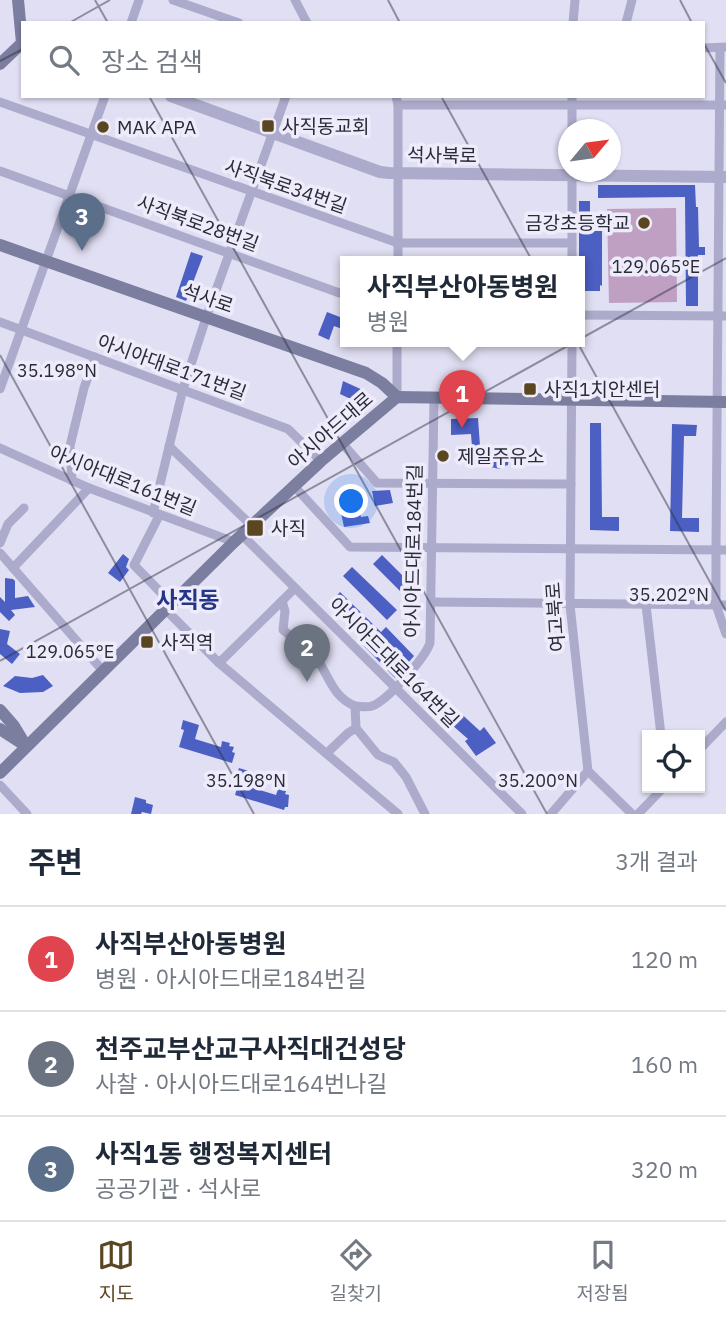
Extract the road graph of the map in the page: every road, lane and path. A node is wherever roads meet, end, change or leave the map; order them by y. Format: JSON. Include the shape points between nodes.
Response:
{"nodes":[{"id":1,"x":18,"y":0,"type":"edge"},
{"id":2,"x":139,"y":0,"type":"edge"},
{"id":3,"x":173,"y":0,"type":"edge"},
{"id":4,"x":295,"y":0,"type":"edge"},
{"id":5,"x":575,"y":0,"type":"edge"},
{"id":6,"x":632,"y":0,"type":"edge"},
{"id":7,"x":132,"y":21,"type":"edge"},
{"id":8,"x":233,"y":21,"type":"edge"},
{"id":9,"x":306,"y":21,"type":"edge"},
{"id":10,"x":573,"y":21,"type":"edge"},
{"id":11,"x":627,"y":21,"type":"edge"},
{"id":12,"x":21,"y":26,"type":"edge"},
{"id":13,"x":21,"y":45,"type":"edge"},
{"id":14,"x":705,"y":48,"type":"edge"},
{"id":15,"x":723,"y":48,"type":"edge"},
{"id":16,"x":0,"y":64,"type":"edge"},
{"id":17,"x":104,"y":98,"type":"edge"},
{"id":18,"x":178,"y":98,"type":"edge"},
{"id":19,"x":285,"y":98,"type":"edge"},
{"id":20,"x":397,"y":101,"type":"edge"},
{"id":21,"x":572,"y":101,"type":"edge"},
{"id":22,"x":0,"y":102,"type":"edge"},
{"id":23,"x":723,"y":106,"type":"edge"},
{"id":24,"x":572,"y":119,"type":"edge"},
{"id":25,"x":272,"y":132,"type":"junction"},
{"id":26,"x":90,"y":134,"type":"junction"},
{"id":27,"x":0,"y":171,"type":"edge"},
{"id":28,"x":558,"y":173,"type":"edge"},
{"id":29,"x":398,"y":174,"type":"junction"},
{"id":30,"x":621,"y":174,"type":"edge"},
{"id":31,"x":722,"y":177,"type":"edge"},
{"id":32,"x":572,"y":182,"type":"edge"},
{"id":33,"x":251,"y":192,"type":"junction"},
{"id":34,"x":68,"y":195,"type":"junction"},
{"id":35,"x":398,"y":243,"type":"junction"},
{"id":36,"x":572,"y":243,"type":"junction"},
{"id":37,"x":0,"y":245,"type":"edge"},
{"id":38,"x":229,"y":253,"type":"junction"},
{"id":39,"x":398,"y":256,"type":"edge"},
{"id":40,"x":572,"y":256,"type":"edge"},
{"id":41,"x":44,"y":261,"type":"junction"},
{"id":42,"x":340,"y":293,"type":"edge"},
{"id":43,"x":585,"y":315,"type":"edge"},
{"id":44,"x":722,"y":316,"type":"edge"},
{"id":45,"x":206,"y":318,"type":"junction"},
{"id":46,"x":0,"y":322,"type":"edge"},
{"id":47,"x":20,"y":329,"type":"junction"},
{"id":48,"x":397,"y":347,"type":"edge"},
{"id":49,"x":572,"y":347,"type":"edge"},
{"id":50,"x":95,"y":357,"type":"junction"},
{"id":51,"x":0,"y":388,"type":"edge"},
{"id":52,"x":183,"y":389,"type":"junction"},
{"id":53,"x":397,"y":397,"type":"junction"},
{"id":54,"x":434,"y":398,"type":"junction"},
{"id":55,"x":572,"y":400,"type":"junction"},
{"id":56,"x":721,"y":402,"type":"edge"},
{"id":57,"x":342,"y":443,"type":"junction"},
{"id":58,"x":169,"y":446,"type":"junction"},
{"id":59,"x":0,"y":448,"type":"edge"},
{"id":60,"x":321,"y":461,"type":"junction"},
{"id":61,"x":721,"y":475,"type":"edge"},
{"id":62,"x":72,"y":481,"type":"junction"},
{"id":63,"x":433,"y":483,"type":"junction"},
{"id":64,"x":571,"y":484,"type":"junction"},
{"id":65,"x":294,"y":486,"type":"junction"},
{"id":66,"x":89,"y":488,"type":"junction"},
{"id":67,"x":24,"y":508,"type":"dead end"},
{"id":68,"x":156,"y":514,"type":"junction"},
{"id":69,"x":243,"y":534,"type":"junction"},
{"id":70,"x":0,"y":543,"type":"edge"},
{"id":71,"x":432,"y":548,"type":"junction"},
{"id":72,"x":570,"y":550,"type":"junction"},
{"id":73,"x":716,"y":550,"type":"junction"},
{"id":74,"x":726,"y":550,"type":"edge"},
{"id":75,"x":0,"y":553,"type":"edge"},
{"id":76,"x":13,"y":568,"type":"junction"},
{"id":77,"x":295,"y":588,"type":"junction"},
{"id":78,"x":282,"y":601,"type":"junction"},
{"id":79,"x":431,"y":602,"type":"junction"},
{"id":80,"x":569,"y":605,"type":"junction"},
{"id":81,"x":646,"y":605,"type":"junction"},
{"id":82,"x":721,"y":605,"type":"edge"},
{"id":83,"x":169,"y":607,"type":"junction"},
{"id":84,"x":726,"y":634,"type":"edge"},
{"id":85,"x":219,"y":663,"type":"junction"},
{"id":86,"x":103,"y":671,"type":"junction"},
{"id":87,"x":395,"y":688,"type":"junction"},
{"id":88,"x":355,"y":706,"type":"junction"},
{"id":89,"x":0,"y":710,"type":"edge"},
{"id":90,"x":726,"y":722,"type":"edge"},
{"id":91,"x":356,"y":728,"type":"junction"},
{"id":92,"x":0,"y":729,"type":"edge"},
{"id":93,"x":660,"y":730,"type":"edge"},
{"id":94,"x":705,"y":744,"type":"edge"},
{"id":95,"x":26,"y":746,"type":"junction"},
{"id":96,"x":327,"y":753,"type":"junction"},
{"id":97,"x":588,"y":771,"type":"junction"},
{"id":98,"x":0,"y":773,"type":"edge"},
{"id":99,"x":0,"y":785,"type":"edge"},
{"id":100,"x":658,"y":793,"type":"edge"},
{"id":101,"x":27,"y":814,"type":"edge"},
{"id":102,"x":398,"y":814,"type":"edge"},
{"id":103,"x":425,"y":814,"type":"edge"},
{"id":104,"x":522,"y":814,"type":"edge"},
{"id":105,"x":551,"y":814,"type":"edge"},
{"id":106,"x":632,"y":814,"type":"edge"},
{"id":107,"x":638,"y":814,"type":"edge"}],
"edges":[{"from":1,"to":12,"type":"main road"},
{"from":2,"to":7,"type":"street"},
{"from":3,"to":8,"type":"street"},
{"from":4,"to":9,"type":"street"},
{"from":5,"to":10,"type":"street"},
{"from":6,"to":11,"type":"street"},
{"from":13,"to":16,"type":"main road"},
{"from":14,"to":15,"type":"street"},
{"from":15,"to":23,"type":"street"},
{"from":17,"to":26,"type":"street"},
{"from":18,"to":25,"type":"street","name":"석사북로"},
{"from":19,"to":25,"type":"street"},
{"from":20,"to":21,"type":"street"},
{"from":20,"to":29,"type":"street"},
{"from":21,"to":23,"type":"street"},
{"from":21,"to":24,"type":"street"},
{"from":22,"to":26,"type":"street","name":"사직북로34번길"},
{"from":23,"to":31,"type":"street"},
{"from":25,"to":29,"type":"street","name":"석사북로","via":[[380,172]]},
{"from":25,"to":33,"type":"street"},
{"from":26,"to":33,"type":"street","name":"사직북로34번길"},
{"from":26,"to":34,"type":"street"},
{"from":27,"to":34,"type":"street","name":"사직북로28번길"},
{"from":28,"to":29,"type":"street","name":"석사북로"},
{"from":29,"to":35,"type":"street"},
{"from":30,"to":31,"type":"street","name":"석사북로"},
{"from":31,"to":44,"type":"street"},
{"from":32,"to":36,"type":"street"},
{"from":33,"to":35,"type":"street","name":"사직북로34번길"},
{"from":33,"to":38,"type":"street"},
{"from":34,"to":38,"type":"street","name":"사직북로28번길"},
{"from":34,"to":41,"type":"street"},
{"from":35,"to":36,"type":"street","name":"사직북로34번길"},
{"from":35,"to":39,"type":"street"},
{"from":36,"to":40,"type":"street"},
{"from":37,"to":41,"type":"main road","name":"석사로"},
{"from":38,"to":42,"type":"street","name":"사직북로28번길"},
{"from":38,"to":45,"type":"street"},
{"from":41,"to":45,"type":"main road","name":"석사로"},
{"from":41,"to":47,"type":"street"},
{"from":43,"to":44,"type":"street"},
{"from":44,"to":56,"type":"street"},
{"from":45,"to":52,"type":"street"},
{"from":45,"to":53,"type":"main road","name":"석사로","via":[[366,373]]},
{"from":46,"to":47,"type":"street","name":"아시아대로171번길"},
{"from":47,"to":50,"type":"street","name":"아시아대로171번길"},
{"from":47,"to":51,"type":"street"},
{"from":48,"to":53,"type":"street"},
{"from":49,"to":55,"type":"street","name":"여고북로"},
{"from":50,"to":52,"type":"street","name":"아시아대로171번길"},
{"from":50,"to":62,"type":"street","via":[[71,446]]},
{"from":52,"to":58,"type":"street"},
{"from":52,"to":60,"type":"street","name":"아시아대로171번길","via":[[288,429]]},
{"from":53,"to":54,"type":"main road","name":"아시아드대로"},
{"from":53,"to":57,"type":"main road","name":"아시아드대로"},
{"from":54,"to":55,"type":"main road","name":"아시아드대로"},
{"from":54,"to":63,"type":"street","name":"아시아드대로184번길"},
{"from":55,"to":56,"type":"main road","name":"아시아드대로"},
{"from":55,"to":64,"type":"street","name":"여고북로"},
{"from":56,"to":61,"type":"street"},
{"from":57,"to":60,"type":"main road","name":"아시아드대로"},
{"from":57,"to":63,"type":"street","via":[[377,483]]},
{"from":58,"to":68,"type":"street"},
{"from":58,"to":69,"type":"street","name":"아시아드대로164번길"},
{"from":59,"to":62,"type":"street","name":"아시아대로161번길"},
{"from":60,"to":65,"type":"main road","name":"아시아드대로"},
{"from":61,"to":73,"type":"street"},
{"from":62,"to":66,"type":"street","name":"아시아대로161번길"},
{"from":63,"to":64,"type":"street"},
{"from":63,"to":71,"type":"street","name":"아시아드대로184번길"},
{"from":64,"to":72,"type":"street","name":"여고북로"},
{"from":65,"to":69,"type":"main road","name":"아시아드대로"},
{"from":65,"to":71,"type":"street","via":[[350,547]]},
{"from":66,"to":68,"type":"street","name":"아시아대로161번길"},
{"from":66,"to":76,"type":"street"},
{"from":67,"to":70,"type":"street","via":[[8,524]]},
{"from":68,"to":69,"type":"street","name":"아시아대로161번길"},
{"from":68,"to":83,"type":"street","via":[[134,565]]},
{"from":69,"to":77,"type":"street","name":"아시아드대로164번길"},
{"from":69,"to":83,"type":"main road","name":"아시아드대로"},
{"from":71,"to":72,"type":"street"},
{"from":71,"to":79,"type":"street","name":"아시아드대로184번길"},
{"from":72,"to":73,"type":"street"},
{"from":72,"to":80,"type":"street","name":"여고북로"},
{"from":73,"to":74,"type":"street"},
{"from":73,"to":82,"type":"street"},
{"from":75,"to":76,"type":"street"},
{"from":76,"to":86,"type":"street"},
{"from":77,"to":78,"type":"street"},
{"from":77,"to":87,"type":"street","name":"아시아드대로164번길"},
{"from":78,"to":85,"type":"street"},
{"from":78,"to":88,"type":"street","via":[[283,630],[316,657],[334,690]]},
{"from":79,"to":80,"type":"street"},
{"from":79,"to":87,"type":"street","name":"아시아드대로184번길","via":[[426,653]]},
{"from":80,"to":81,"type":"street"},
{"from":80,"to":97,"type":"street","name":"여고북로"},
{"from":81,"to":82,"type":"street"},
{"from":81,"to":93,"type":"street"},
{"from":82,"to":84,"type":"street"},
{"from":83,"to":85,"type":"street"},
{"from":83,"to":86,"type":"main road","name":"아시아드대로"},
{"from":85,"to":96,"type":"street"},
{"from":86,"to":95,"type":"main road","name":"아시아드대로"},
{"from":87,"to":88,"type":"street","name":"아시아드대로184번길","via":[[373,706]]},
{"from":87,"to":104,"type":"street","name":"아시아드대로164번길"},
{"from":88,"to":91,"type":"street"},
{"from":89,"to":95,"type":"main road"},
{"from":90,"to":94,"type":"street"},
{"from":91,"to":96,"type":"street"},
{"from":91,"to":103,"type":"street","via":[[378,755],[394,762]]},
{"from":92,"to":95,"type":"main road"},
{"from":95,"to":98,"type":"main road","name":"아시아드대로"},
{"from":96,"to":102,"type":"street"},
{"from":97,"to":105,"type":"street"},
{"from":97,"to":106,"type":"street"},
{"from":99,"to":101,"type":"street"},
{"from":100,"to":107,"type":"street"}]}
